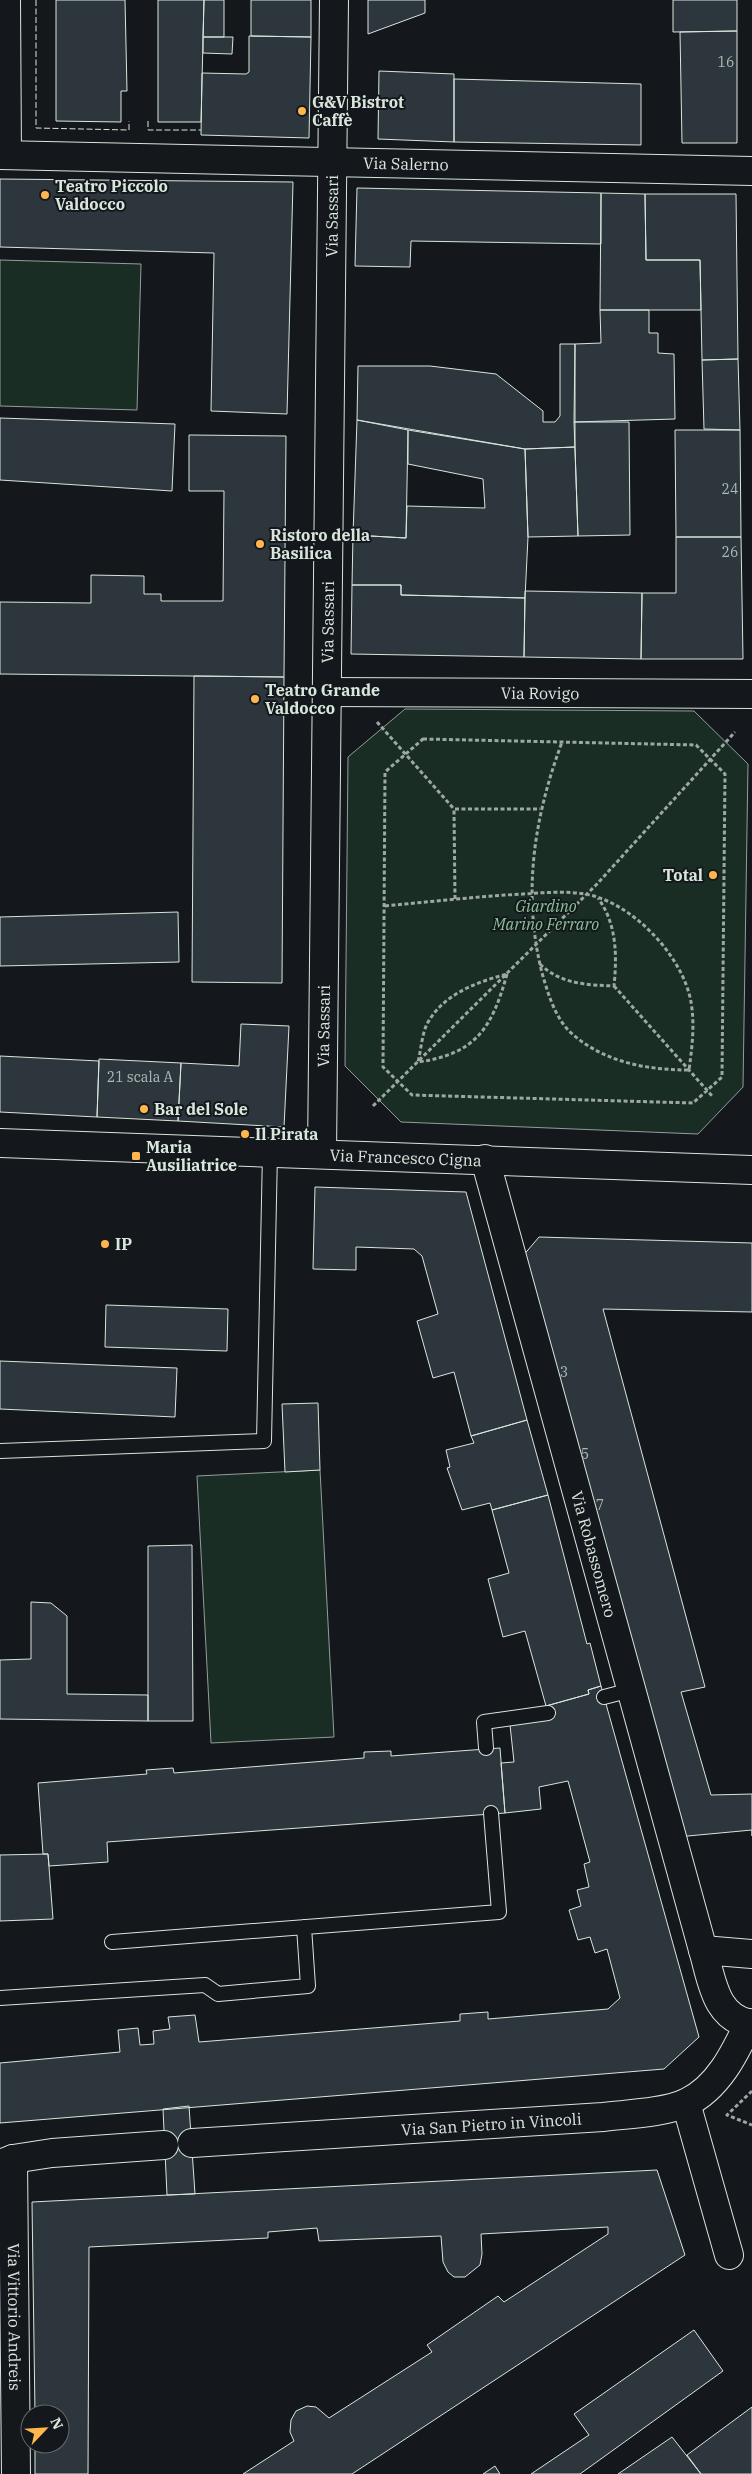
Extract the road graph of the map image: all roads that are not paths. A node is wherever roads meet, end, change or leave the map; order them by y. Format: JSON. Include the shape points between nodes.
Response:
{"nodes":[{"id":1,"x":6,"y":0,"type":"edge"},
{"id":2,"x":334,"y":0,"type":"edge"},
{"id":3,"x":4,"y":155,"type":"edge"},
{"id":4,"x":332,"y":160,"type":"junction"},
{"id":5,"x":752,"y":171,"type":"edge"},
{"id":6,"x":326,"y":692,"type":"junction"},
{"id":7,"x":752,"y":694,"type":"edge"},
{"id":8,"x":0,"y":1144,"type":"edge"},
{"id":9,"x":270,"y":1152,"type":"junction"},
{"id":10,"x":322,"y":1154,"type":"junction"},
{"id":11,"x":485,"y":1159,"type":"junction"},
{"id":12,"x":752,"y":1170,"type":"edge"},
{"id":13,"x":0,"y":1451,"type":"edge"},
{"id":14,"x":631,"y":1690,"type":"junction"},
{"id":15,"x":604,"y":1697,"type":"dead end"},
{"id":16,"x":548,"y":1713,"type":"dead end"},
{"id":17,"x":486,"y":1748,"type":"dead end"},
{"id":18,"x":491,"y":1813,"type":"dead end"},
{"id":19,"x":304,"y":1927,"type":"junction"},
{"id":20,"x":112,"y":1942,"type":"dead end"},
{"id":21,"x":703,"y":1950,"type":"junction"},
{"id":22,"x":752,"y":1954,"type":"edge"},
{"id":23,"x":0,"y":1998,"type":"edge"},
{"id":24,"x":751,"y":2024,"type":"edge"},
{"id":25,"x":686,"y":2103,"type":"junction"},
{"id":26,"x":192,"y":2143,"type":"dead end"},
{"id":27,"x":164,"y":2145,"type":"dead end"},
{"id":28,"x":6,"y":2161,"type":"edge"},
{"id":29,"x":729,"y":2254,"type":"dead end"},
{"id":30,"x":16,"y":2474,"type":"edge"}],
"edges":[{"from":1,"to":3,"type":"street"},
{"from":2,"to":4,"type":"street","name":"Via Sassari"},
{"from":3,"to":4,"type":"street","name":"Via Salerno"},
{"from":4,"to":5,"type":"street","name":"Via Salerno"},
{"from":4,"to":6,"type":"street","name":"Via Sassari"},
{"from":6,"to":7,"type":"street","name":"Via Rovigo"},
{"from":6,"to":10,"type":"street","name":"Via Sassari"},
{"from":8,"to":9,"type":"street","name":"Via Francesco Cigna"},
{"from":9,"to":10,"type":"street","name":"Via Francesco Cigna"},
{"from":9,"to":13,"type":"lane","via":[[264,1442]]},
{"from":10,"to":11,"type":"street","name":"Via Francesco Cigna"},
{"from":11,"to":12,"type":"street","name":"Via Francesco Cigna"},
{"from":11,"to":14,"type":"street","name":"Via Robassomero"},
{"from":14,"to":15,"type":"lane"},
{"from":14,"to":21,"type":"street","name":"Via Robassomero"},
{"from":16,"to":17,"type":"lane","via":[[484,1722]]},
{"from":18,"to":19,"type":"lane","via":[[499,1912]]},
{"from":19,"to":20,"type":"lane"},
{"from":19,"to":23,"type":"lane","via":[[308,1986],[218,1994],[206,1985]]},
{"from":21,"to":22,"type":"street"},
{"from":21,"to":24,"type":"street","name":"Via Robassomero","via":[[721,2007],[728,2015]]},
{"from":24,"to":25,"type":"street","name":"Via San Pietro in Vincoli","via":[[730,2064]]},
{"from":25,"to":26,"type":"street","name":"Via San Pietro in Vincoli","via":[[650,2112],[603,2117]]},
{"from":25,"to":29,"type":"street"},
{"from":27,"to":28,"type":"street","via":[[52,2153]]},
{"from":28,"to":30,"type":"street","name":"Via Vittorio Andreis"}]}
